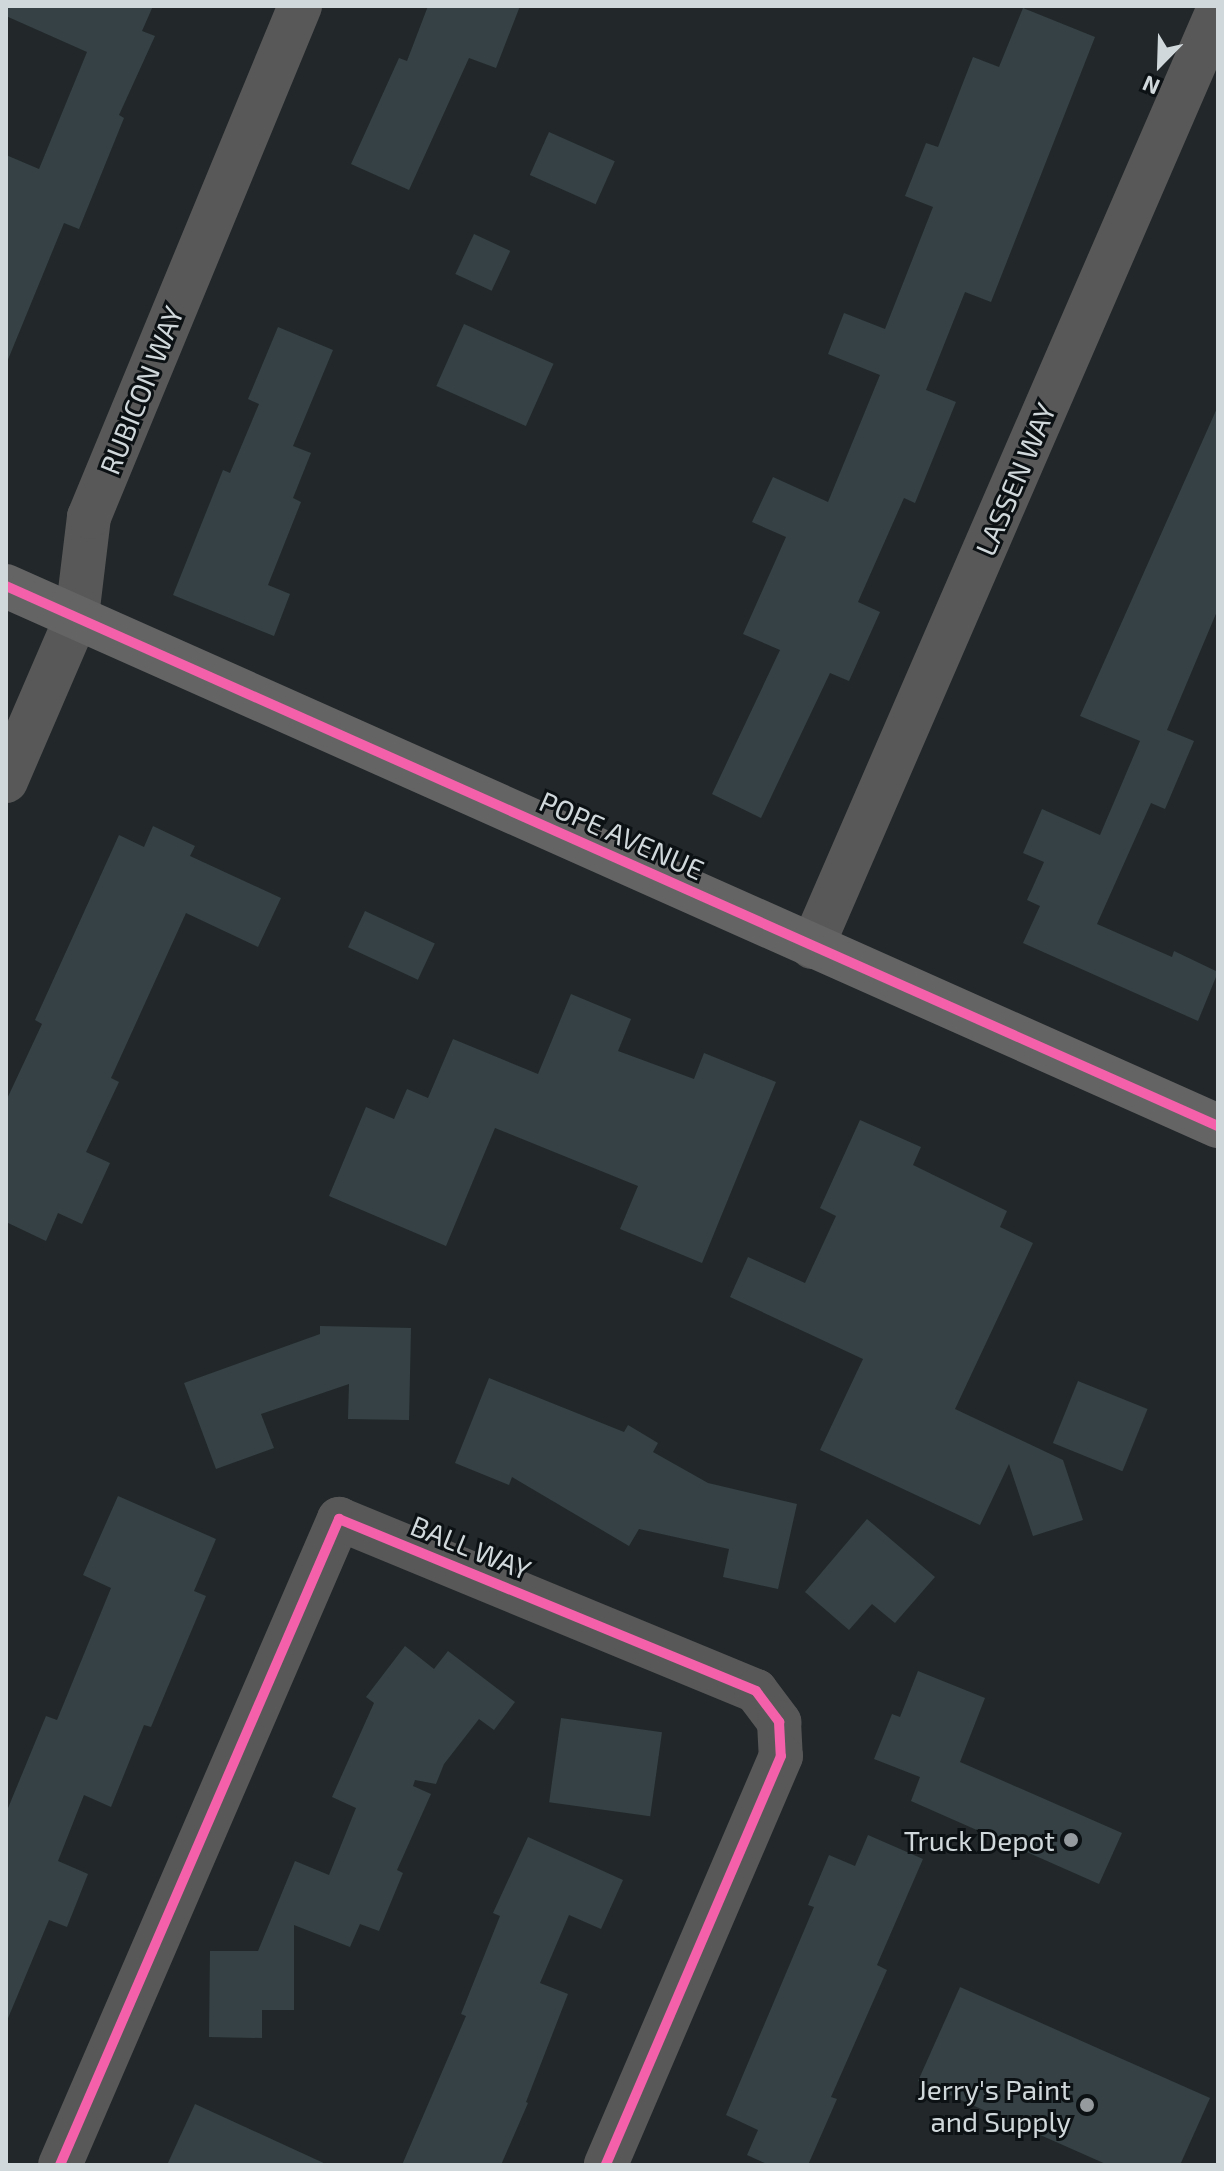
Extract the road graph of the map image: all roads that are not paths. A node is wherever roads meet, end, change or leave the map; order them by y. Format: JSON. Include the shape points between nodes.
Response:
{"nodes":[{"id":1,"x":300,"y":6,"type":"edge"},
{"id":2,"x":1218,"y":10,"type":"edge"},
{"id":3,"x":6,"y":586,"type":"edge"},
{"id":4,"x":77,"y":616,"type":"junction"},
{"id":5,"x":6,"y":781,"type":"edge"},
{"id":6,"x":812,"y":947,"type":"junction"},
{"id":7,"x":1218,"y":1126,"type":"edge"},
{"id":8,"x":60,"y":2165,"type":"edge"},
{"id":9,"x":606,"y":2165,"type":"edge"}],
"edges":[{"from":1,"to":4,"type":"street","name":"RUBICON WAY","via":[[89,517]]},
{"from":2,"to":6,"type":"street","name":"LASSEN WAY"},
{"from":3,"to":4,"type":"street","name":"POPE AVENUE"},
{"from":4,"to":5,"type":"street","name":"RUBICON WAY"},
{"from":4,"to":6,"type":"street","name":"POPE AVENUE"},
{"from":6,"to":7,"type":"street","name":"POPE AVENUE"},
{"from":8,"to":9,"type":"street","name":"BALL WAY","via":[[339,1519],[756,1691],[779,1722],[781,1756]]}]}
